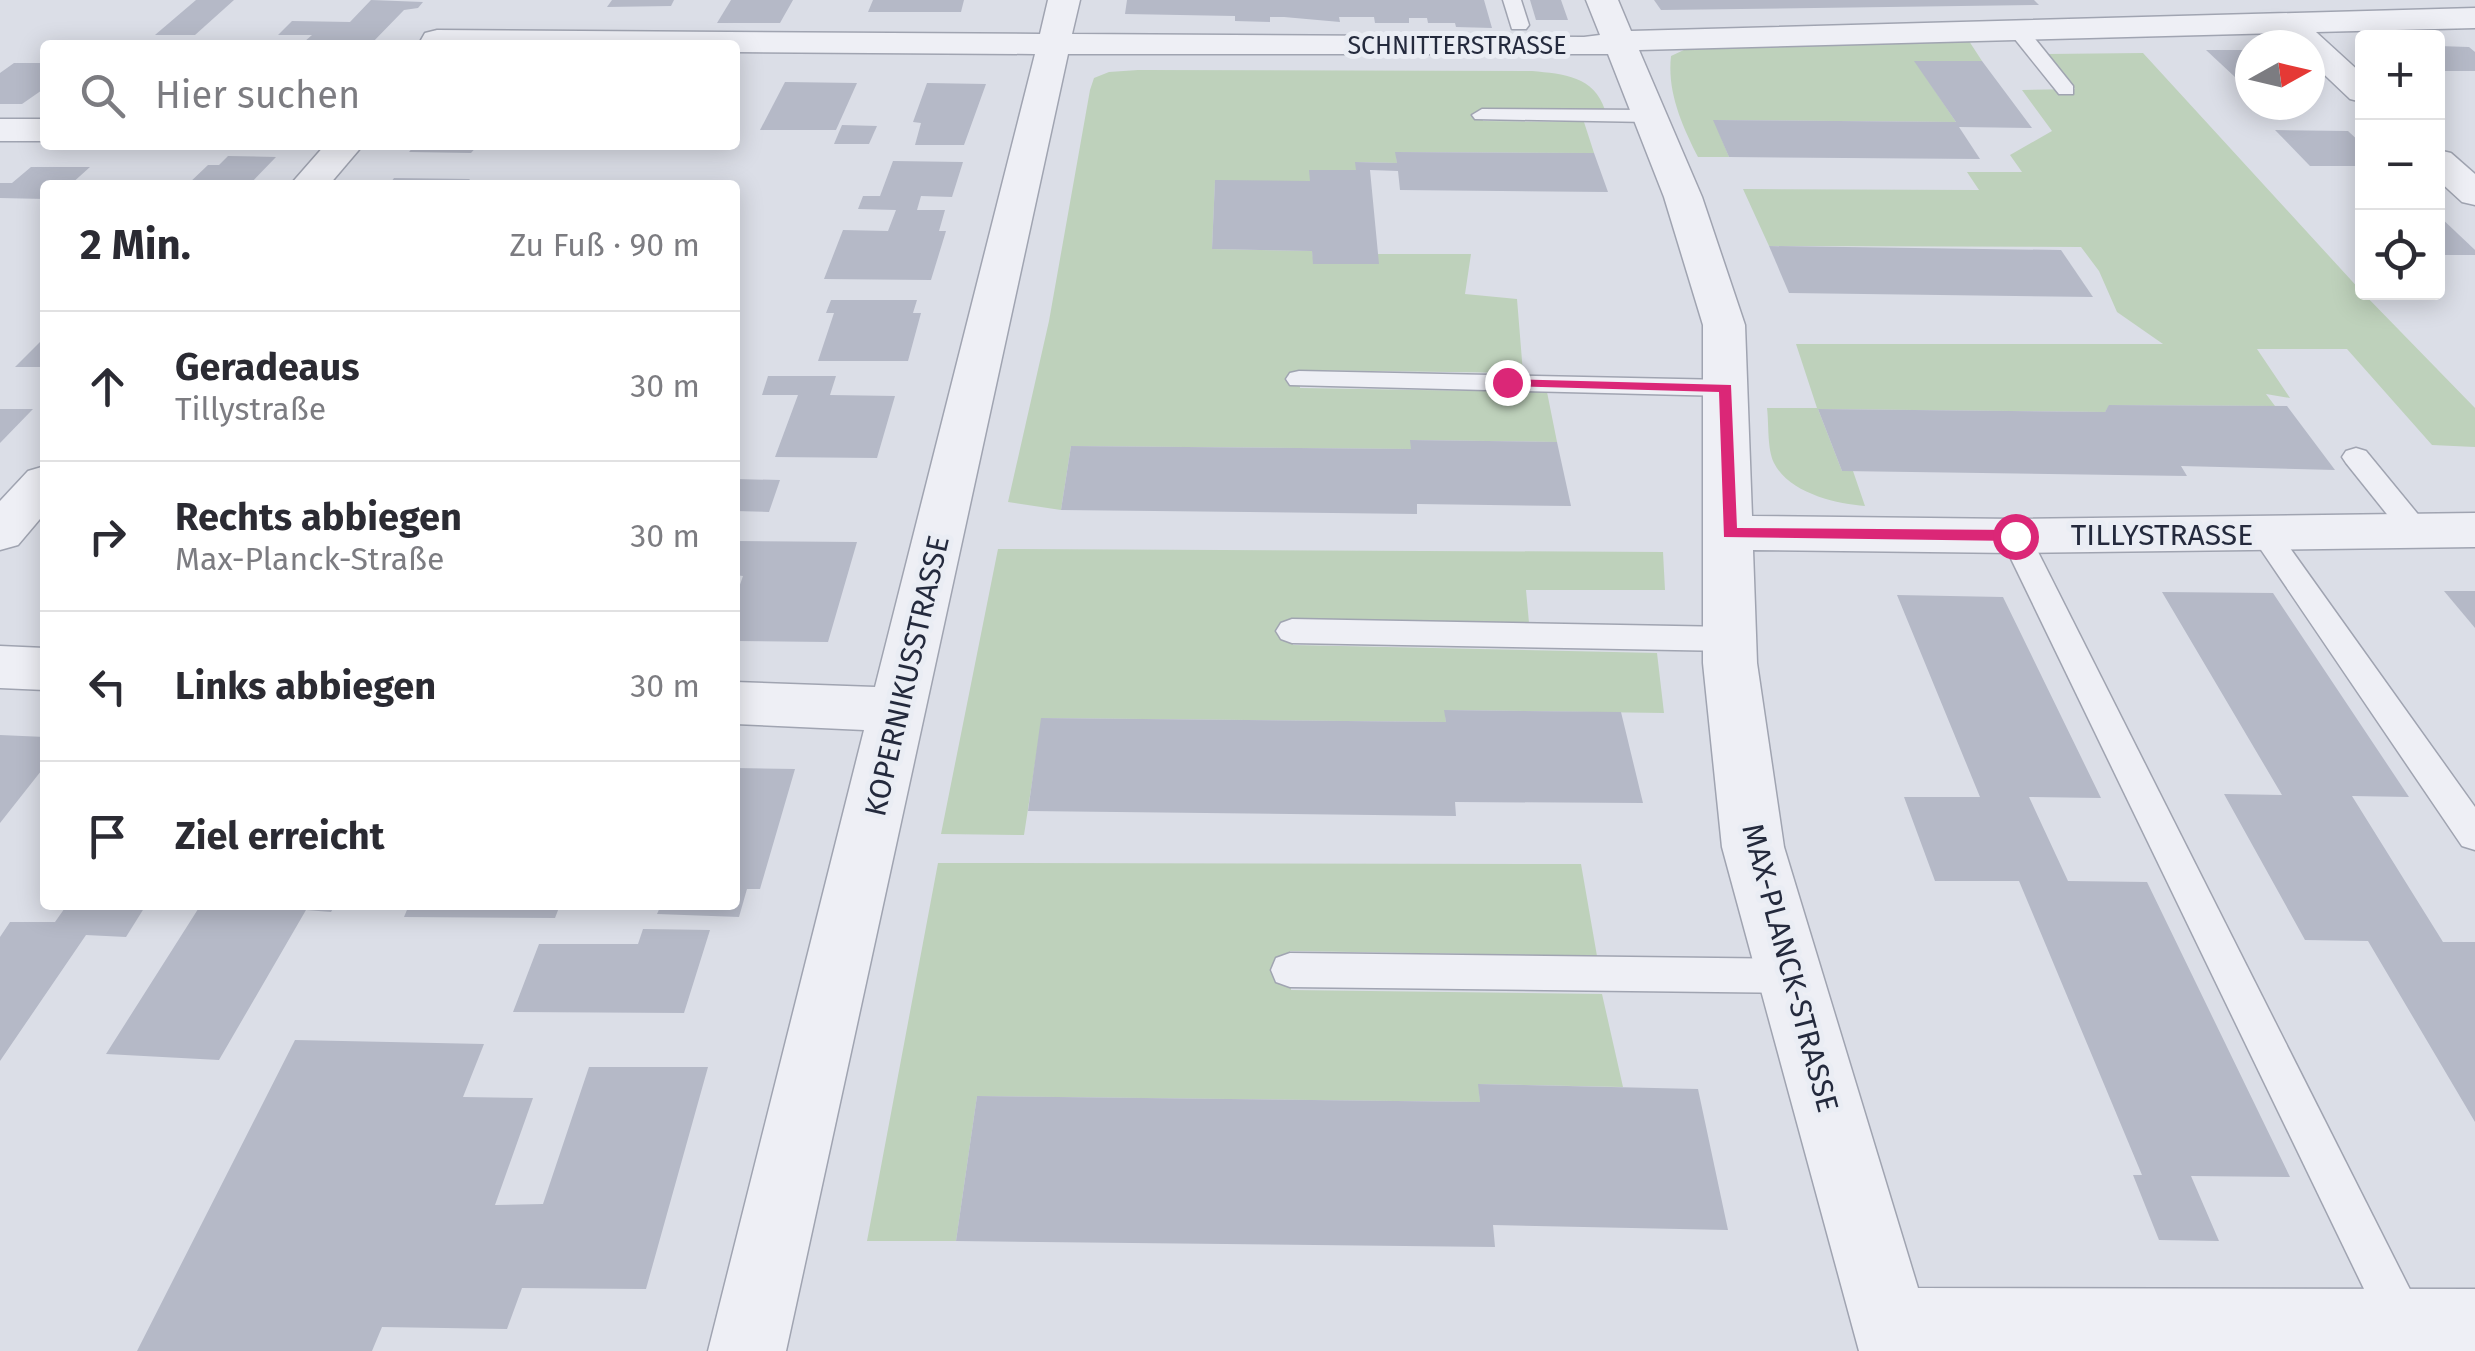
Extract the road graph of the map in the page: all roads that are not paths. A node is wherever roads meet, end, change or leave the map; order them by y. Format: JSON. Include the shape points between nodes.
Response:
{"nodes":[{"id":1,"x":1512,"y":0,"type":"edge"},
{"id":2,"x":2330,"y":11,"type":"edge"},
{"id":3,"x":460,"y":13,"type":"dead end"},
{"id":4,"x":548,"y":14,"type":"dead end"},
{"id":5,"x":2475,"y":18,"type":"edge"},
{"id":6,"x":1610,"y":21,"type":"edge"},
{"id":7,"x":1059,"y":22,"type":"edge"},
{"id":8,"x":2287,"y":22,"type":"junction"},
{"id":9,"x":1519,"y":25,"type":"dead end"},
{"id":10,"x":2017,"y":29,"type":"junction"},
{"id":11,"x":437,"y":40,"type":"edge"},
{"id":12,"x":527,"y":40,"type":"joint"},
{"id":13,"x":2355,"y":85,"type":"edge"},
{"id":14,"x":2066,"y":90,"type":"dead end"},
{"id":15,"x":1482,"y":116,"type":"dead end"},
{"id":16,"x":1649,"y":116,"type":"junction"},
{"id":17,"x":0,"y":130,"type":"edge"},
{"id":18,"x":40,"y":130,"type":"edge"},
{"id":19,"x":340,"y":150,"type":"edge"},
{"id":20,"x":2445,"y":167,"type":"edge"},
{"id":21,"x":314,"y":180,"type":"edge"},
{"id":22,"x":2475,"y":194,"type":"edge"},
{"id":23,"x":1300,"y":380,"type":"dead end"},
{"id":24,"x":1726,"y":388,"type":"junction"},
{"id":25,"x":2356,"y":456,"type":"dead end"},
{"id":26,"x":40,"y":488,"type":"edge"},
{"id":27,"x":2475,"y":530,"type":"edge"},
{"id":28,"x":2416,"y":531,"type":"junction"},
{"id":29,"x":0,"y":533,"type":"edge"},
{"id":30,"x":1730,"y":534,"type":"junction"},
{"id":31,"x":2265,"y":534,"type":"junction"},
{"id":32,"x":2015,"y":536,"type":"junction"},
{"id":33,"x":1292,"y":632,"type":"dead end"},
{"id":34,"x":1730,"y":639,"type":"junction"},
{"id":35,"x":0,"y":667,"type":"edge"},
{"id":36,"x":40,"y":669,"type":"edge"},
{"id":37,"x":740,"y":703,"type":"edge"},
{"id":38,"x":899,"y":710,"type":"junction"},
{"id":39,"x":2475,"y":834,"type":"edge"},
{"id":40,"x":1290,"y":970,"type":"dead end"},
{"id":41,"x":1791,"y":976,"type":"junction"},
{"id":42,"x":2433,"y":1336,"type":"edge"},
{"id":43,"x":1894,"y":1339,"type":"edge"},
{"id":44,"x":747,"y":1351,"type":"edge"}],
"edges":[{"from":1,"to":9,"type":"lane"},
{"from":2,"to":5,"type":"street","name":"SCHNITTERSTRASSE"},
{"from":2,"to":8,"type":"street","name":"SCHNITTERSTRASSE"},
{"from":3,"to":11,"type":"street"},
{"from":4,"to":12,"type":"street"},
{"from":6,"to":7,"type":"street","name":"SCHNITTERSTRASSE","via":[[1584,47]]},
{"from":6,"to":10,"type":"street","name":"SCHNITTERSTRASSE","via":[[1648,38]]},
{"from":6,"to":16,"type":"street","name":"MAX-PLANCK-STRASSE"},
{"from":7,"to":12,"type":"street","name":"SCHNITTERSTRASSE"},
{"from":7,"to":38,"type":"street","name":"KOPERNIKUSSTRASSE"},
{"from":8,"to":10,"type":"street","name":"SCHNITTERSTRASSE"},
{"from":8,"to":13,"type":"street"},
{"from":10,"to":14,"type":"lane"},
{"from":15,"to":16,"type":"lane"},
{"from":16,"to":24,"type":"street","name":"MAX-PLANCK-STRASSE","via":[[1724,325]]},
{"from":17,"to":18,"type":"street"},
{"from":19,"to":21,"type":"street"},
{"from":20,"to":22,"type":"street"},
{"from":23,"to":24,"type":"lane"},
{"from":24,"to":30,"type":"street","name":"MAX-PLANCK-STRASSE"},
{"from":25,"to":28,"type":"lane"},
{"from":26,"to":29,"type":"street"},
{"from":27,"to":28,"type":"street","name":"TILLYSTRASSE"},
{"from":28,"to":31,"type":"street","name":"TILLYSTRASSE"},
{"from":30,"to":32,"type":"street","name":"TILLYSTRASSE"},
{"from":30,"to":34,"type":"street","name":"MAX-PLANCK-STRASSE"},
{"from":31,"to":32,"type":"street","name":"TILLYSTRASSE"},
{"from":31,"to":39,"type":"lane"},
{"from":32,"to":42,"type":"lane"},
{"from":33,"to":34,"type":"lane"},
{"from":34,"to":41,"type":"street","name":"MAX-PLANCK-STRASSE","via":[[1753,847]]},
{"from":35,"to":36,"type":"street"},
{"from":37,"to":38,"type":"street"},
{"from":38,"to":44,"type":"street","name":"KOPERNIKUSSTRASSE"},
{"from":40,"to":41,"type":"lane"},
{"from":41,"to":43,"type":"street","name":"MAX-PLANCK-STRASSE"},
{"from":42,"to":43,"type":"street"}]}
